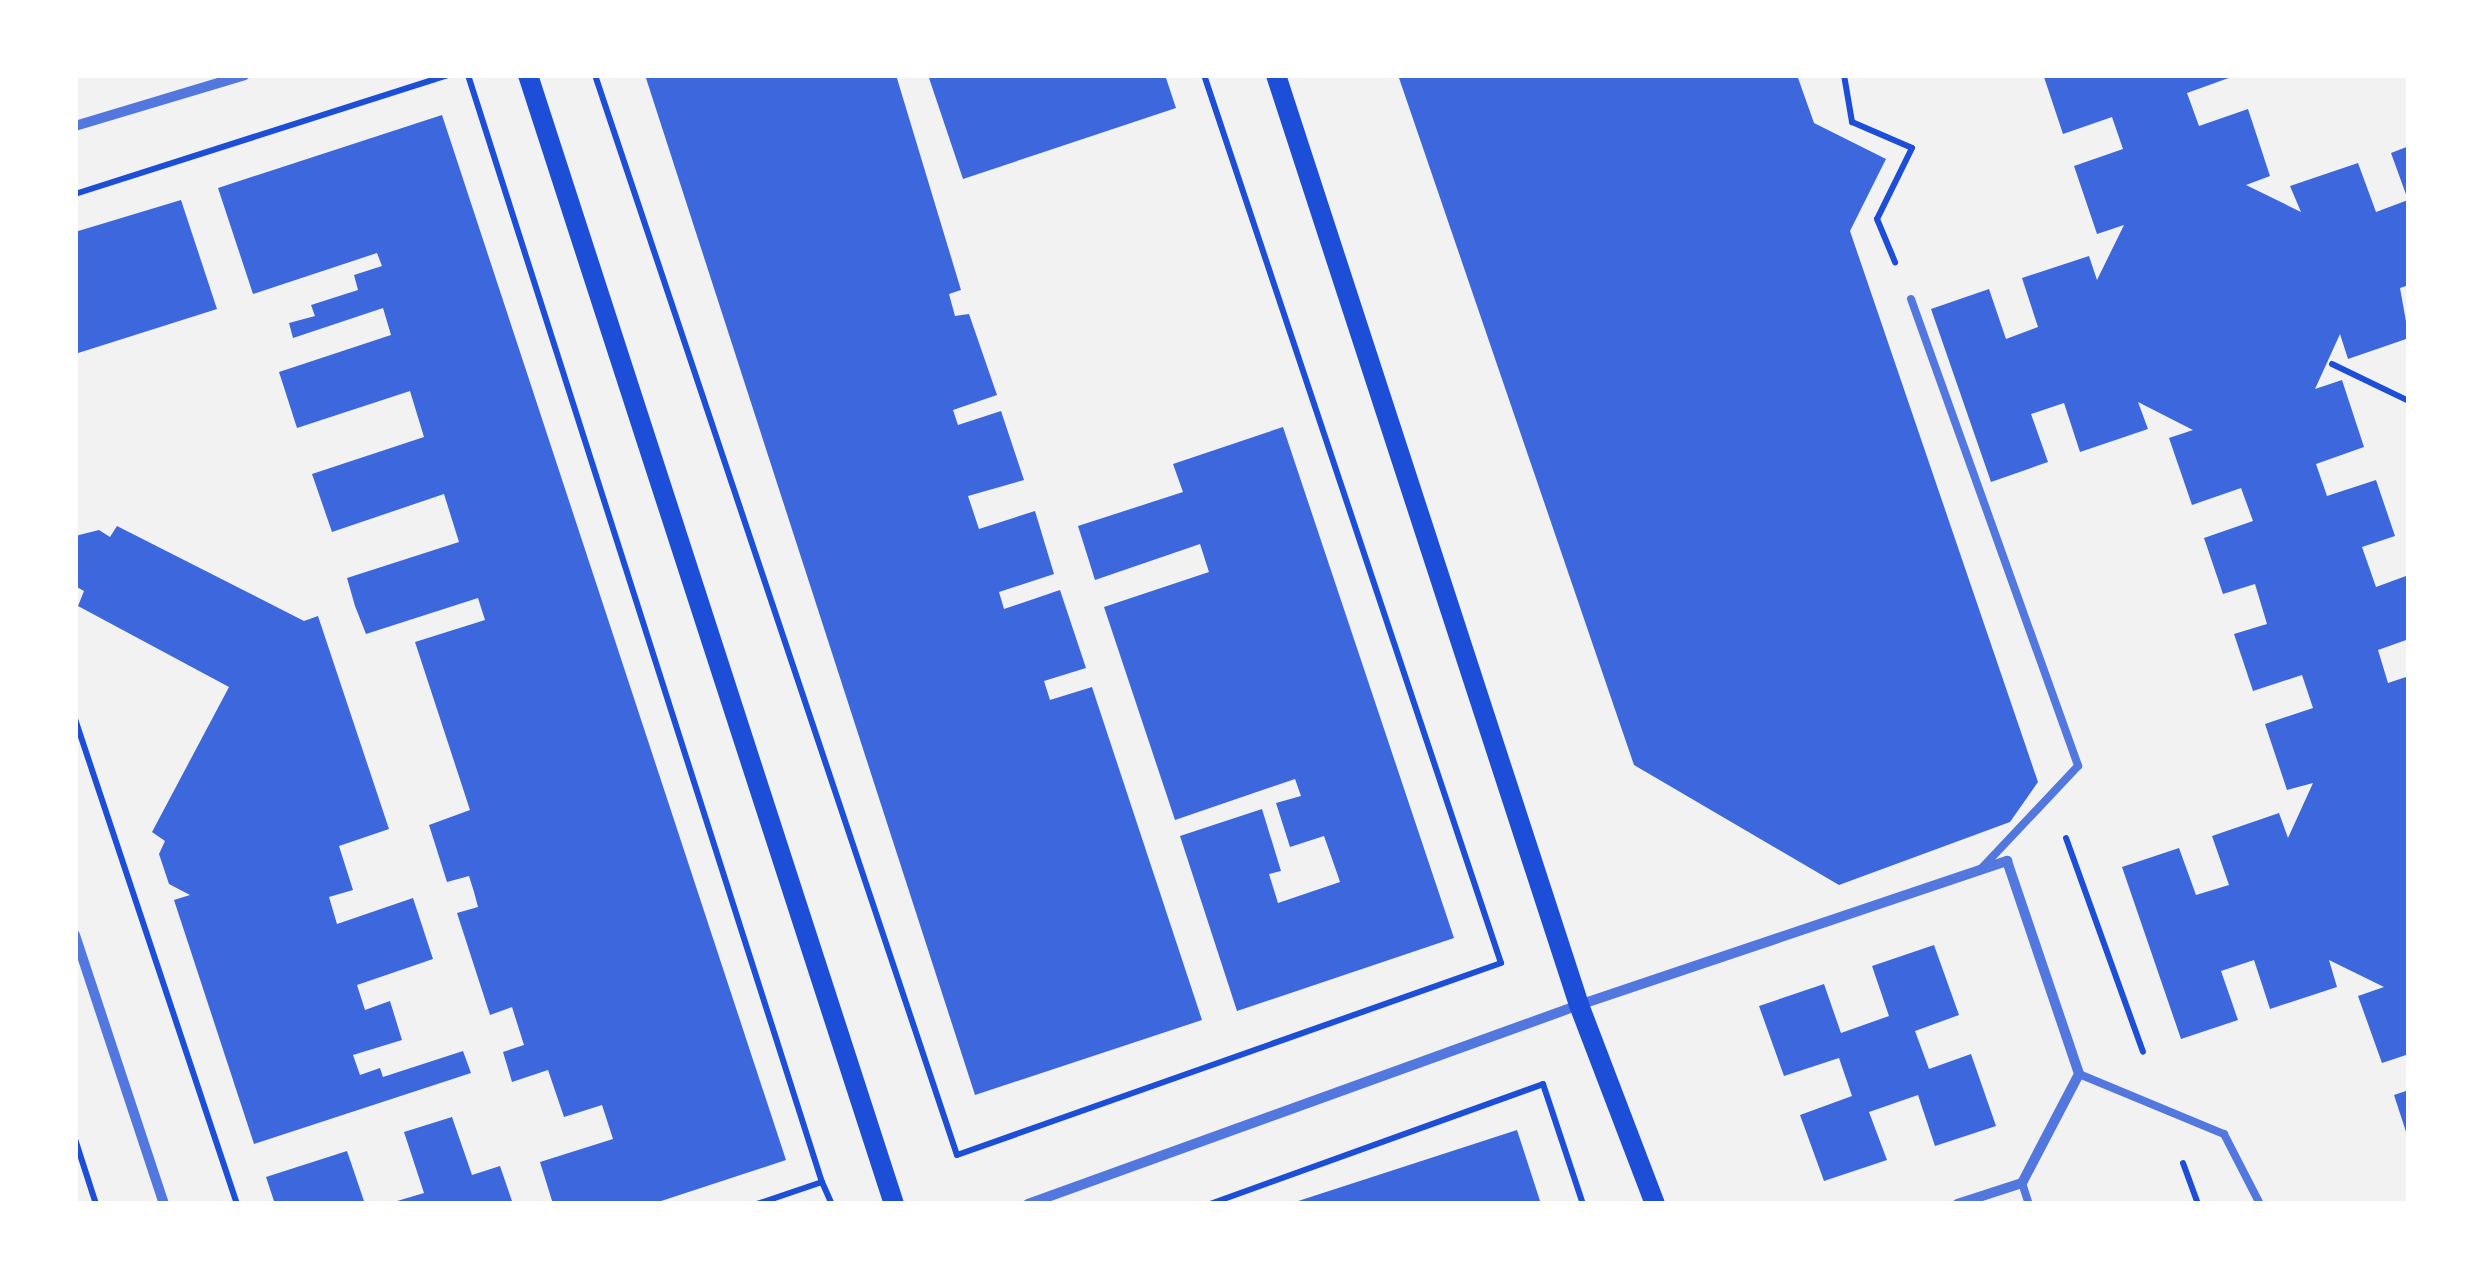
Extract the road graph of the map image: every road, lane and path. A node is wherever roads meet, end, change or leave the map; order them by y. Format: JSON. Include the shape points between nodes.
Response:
{"nodes":[{"id":1,"x":245,"y":75,"type":"edge"},
{"id":2,"x":449,"y":75,"type":"edge"},
{"id":3,"x":468,"y":75,"type":"edge"},
{"id":4,"x":528,"y":75,"type":"edge"},
{"id":5,"x":595,"y":75,"type":"edge"},
{"id":6,"x":1204,"y":75,"type":"edge"},
{"id":7,"x":1276,"y":75,"type":"edge"},
{"id":8,"x":1844,"y":75,"type":"edge"},
{"id":9,"x":75,"y":126,"type":"edge"},
{"id":10,"x":75,"y":194,"type":"edge"},
{"id":11,"x":1910,"y":299,"type":"joint"},
{"id":12,"x":2332,"y":364,"type":"dead end"},
{"id":13,"x":2409,"y":402,"type":"edge"},
{"id":14,"x":75,"y":719,"type":"edge"},
{"id":15,"x":2062,"y":827,"type":"dead end"},
{"id":16,"x":1980,"y":870,"type":"junction"},
{"id":17,"x":75,"y":935,"type":"edge"},
{"id":18,"x":1579,"y":1005,"type":"junction"},
{"id":19,"x":2146,"y":1060,"type":"dead end"},
{"id":20,"x":2079,"y":1074,"type":"junction"},
{"id":21,"x":75,"y":1139,"type":"edge"},
{"id":22,"x":2178,"y":1150,"type":"dead end"},
{"id":23,"x":822,"y":1182,"type":"junction"},
{"id":24,"x":2022,"y":1183,"type":"junction"},
{"id":25,"x":96,"y":1204,"type":"edge"},
{"id":26,"x":164,"y":1204,"type":"edge"},
{"id":27,"x":237,"y":1204,"type":"edge"},
{"id":28,"x":757,"y":1204,"type":"edge"},
{"id":29,"x":832,"y":1204,"type":"edge"},
{"id":30,"x":894,"y":1204,"type":"edge"},
{"id":31,"x":1028,"y":1204,"type":"edge"},
{"id":32,"x":1210,"y":1204,"type":"edge"},
{"id":33,"x":1583,"y":1204,"type":"edge"},
{"id":34,"x":1654,"y":1204,"type":"edge"},
{"id":35,"x":1957,"y":1204,"type":"edge"},
{"id":36,"x":2029,"y":1204,"type":"edge"},
{"id":37,"x":2198,"y":1204,"type":"edge"},
{"id":38,"x":2260,"y":1204,"type":"edge"}],
"edges":[{"from":1,"to":9,"type":"street"},
{"from":2,"to":10,"type":"path"},
{"from":3,"to":23,"type":"path"},
{"from":4,"to":30,"type":"main road"},
{"from":5,"to":6,"type":"path","via":[[957,1155],[1501,962]]},
{"from":7,"to":18,"type":"main road"},
{"from":8,"to":11,"type":"path","via":[[1852,122],[1912,148],[1877,219]]},
{"from":11,"to":16,"type":"lane","via":[[2078,766]]},
{"from":12,"to":13,"type":"path"},
{"from":14,"to":27,"type":"path"},
{"from":15,"to":19,"type":"path"},
{"from":16,"to":18,"type":"street"},
{"from":16,"to":20,"type":"street","via":[[2007,860]]},
{"from":17,"to":26,"type":"street"},
{"from":18,"to":31,"type":"street"},
{"from":18,"to":34,"type":"main road"},
{"from":20,"to":24,"type":"street"},
{"from":20,"to":38,"type":"lane","via":[[2224,1134]]},
{"from":21,"to":25,"type":"path"},
{"from":22,"to":37,"type":"path"},
{"from":23,"to":28,"type":"path"},
{"from":23,"to":29,"type":"path"},
{"from":24,"to":35,"type":"street"},
{"from":24,"to":36,"type":"lane"},
{"from":32,"to":33,"type":"path","via":[[1542,1084]]}]}
